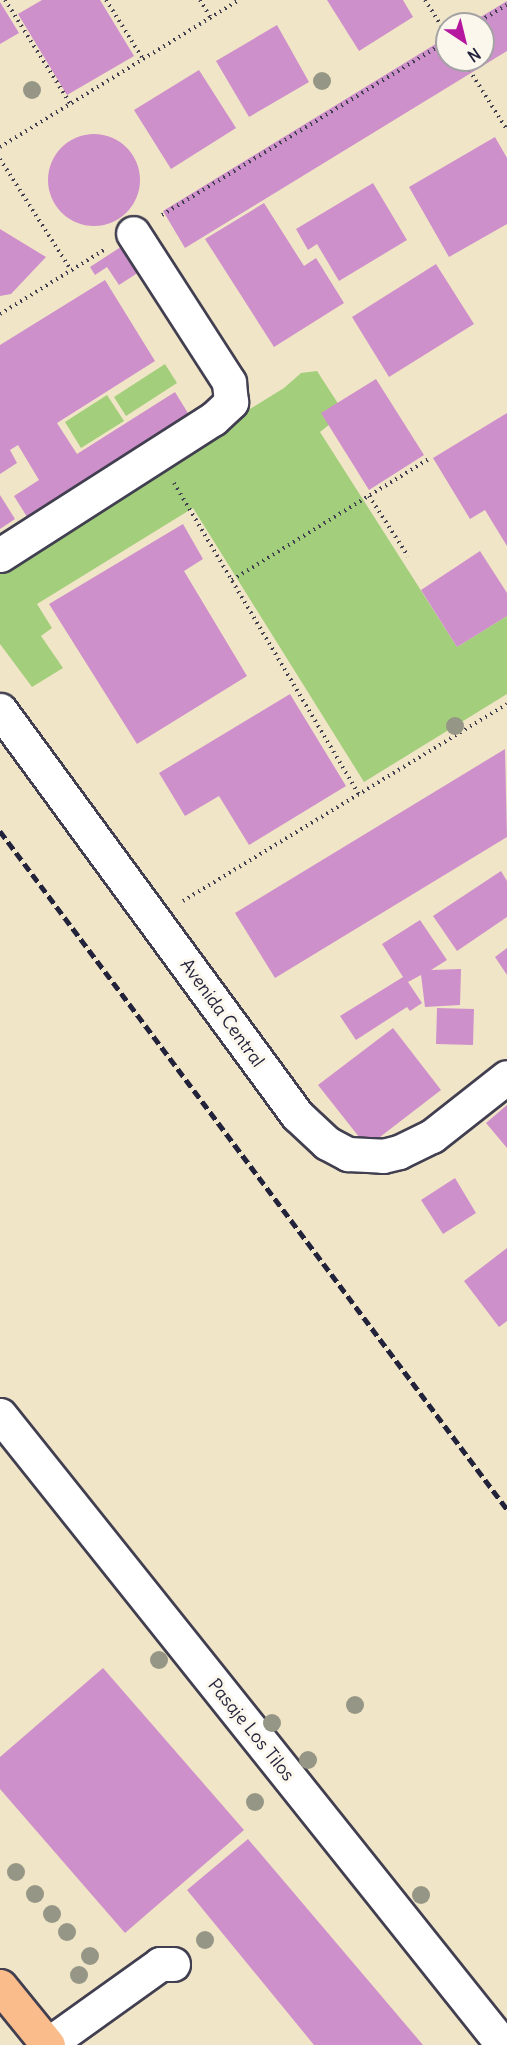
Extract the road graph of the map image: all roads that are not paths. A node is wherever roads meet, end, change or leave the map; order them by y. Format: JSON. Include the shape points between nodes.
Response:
{"nodes":[{"id":1,"x":133,"y":233,"type":"road end"},
{"id":2,"x":0,"y":555,"type":"edge"},
{"id":3,"x":0,"y":710,"type":"edge"},
{"id":4,"x":507,"y":1077,"type":"edge"},
{"id":5,"x":0,"y":1415,"type":"edge"},
{"id":6,"x":173,"y":1964,"type":"dead end"},
{"id":7,"x":0,"y":1986,"type":"edge"},
{"id":8,"x":48,"y":2045,"type":"edge"},
{"id":9,"x":503,"y":2045,"type":"edge"}],
"edges":[{"from":1,"to":2,"type":"street","via":[[229,382],[231,402],[213,419]]},
{"from":3,"to":4,"type":"street","name":"Avenida Central","via":[[297,1115],[327,1143],[348,1154],[383,1156],[416,1145]]},
{"from":5,"to":9,"type":"street","name":"Pasaje Los Tilos"},
{"from":6,"to":8,"type":"street","via":[[160,1964]]},
{"from":7,"to":8,"type":"main road"}]}
